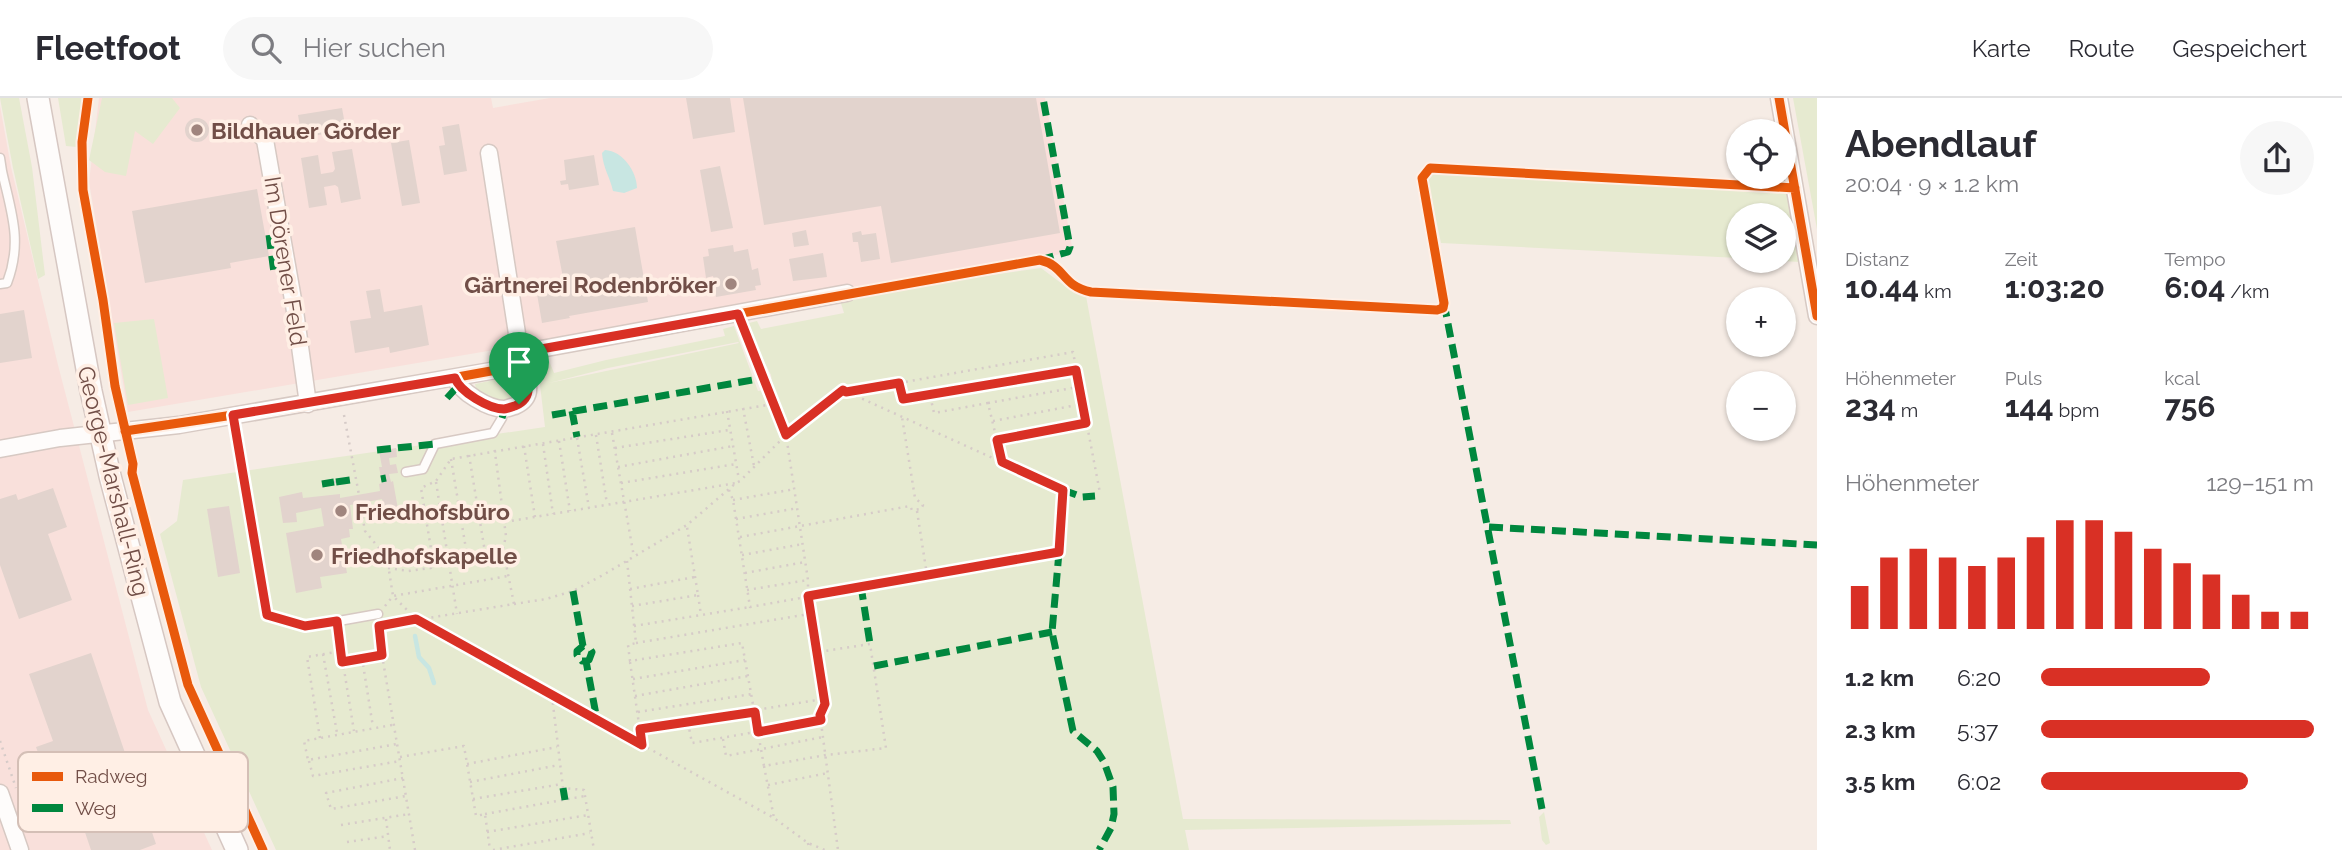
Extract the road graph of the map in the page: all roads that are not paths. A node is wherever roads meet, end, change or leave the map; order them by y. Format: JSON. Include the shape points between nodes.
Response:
{"nodes":[{"id":1,"x":38,"y":98,"type":"edge"},
{"id":2,"x":1779,"y":98,"type":"edge"},
{"id":3,"x":250,"y":125,"type":"dead end"},
{"id":4,"x":489,"y":153,"type":"dead end"},
{"id":5,"x":0,"y":158,"type":"edge"},
{"id":6,"x":1,"y":171,"type":"edge"},
{"id":7,"x":5,"y":285,"type":"edge"},
{"id":8,"x":847,"y":293,"type":"dead end"},
{"id":9,"x":1817,"y":316,"type":"edge"},
{"id":10,"x":518,"y":366,"type":"junction"},
{"id":11,"x":455,"y":378,"type":"junction"},
{"id":12,"x":307,"y":404,"type":"junction"},
{"id":13,"x":233,"y":415,"type":"junction"},
{"id":14,"x":502,"y":418,"type":"dead end"},
{"id":15,"x":100,"y":435,"type":"junction"},
{"id":16,"x":0,"y":449,"type":"edge"},
{"id":17,"x":405,"y":472,"type":"dead end"},
{"id":18,"x":378,"y":614,"type":"dead end"},
{"id":19,"x":193,"y":752,"type":"edge"},
{"id":20,"x":0,"y":793,"type":"edge"},
{"id":21,"x":229,"y":832,"type":"edge"},
{"id":22,"x":20,"y":850,"type":"edge"},
{"id":23,"x":237,"y":850,"type":"edge"}],
"edges":[{"from":1,"to":15,"type":"main road","name":"George-Marshall-Ring"},
{"from":2,"to":9,"type":"street"},
{"from":3,"to":12,"type":"street","name":"Im Dörener Feld","via":[[265,140]]},
{"from":4,"to":10,"type":"street","via":[[518,340]]},
{"from":5,"to":6,"type":"lane"},
{"from":6,"to":7,"type":"lane","via":[[16,238],[14,264]]},
{"from":8,"to":10,"type":"street","via":[[541,349]]},
{"from":10,"to":11,"type":"street"},
{"from":10,"to":11,"type":"street","via":[[527,376],[527,397],[505,410],[483,404],[458,386]]},
{"from":11,"to":12,"type":"street"},
{"from":12,"to":13,"type":"street"},
{"from":13,"to":15,"type":"street"},
{"from":13,"to":18,"type":"lane","via":[[267,615],[305,626]]},
{"from":14,"to":17,"type":"lane","via":[[493,433],[435,444],[423,469]]},
{"from":15,"to":16,"type":"street"},
{"from":15,"to":19,"type":"main road","name":"George-Marshall-Ring","via":[[170,702]]},
{"from":20,"to":22,"type":"street"},
{"from":21,"to":23,"type":"main road","name":"George-Marshall-Ring"}]}
